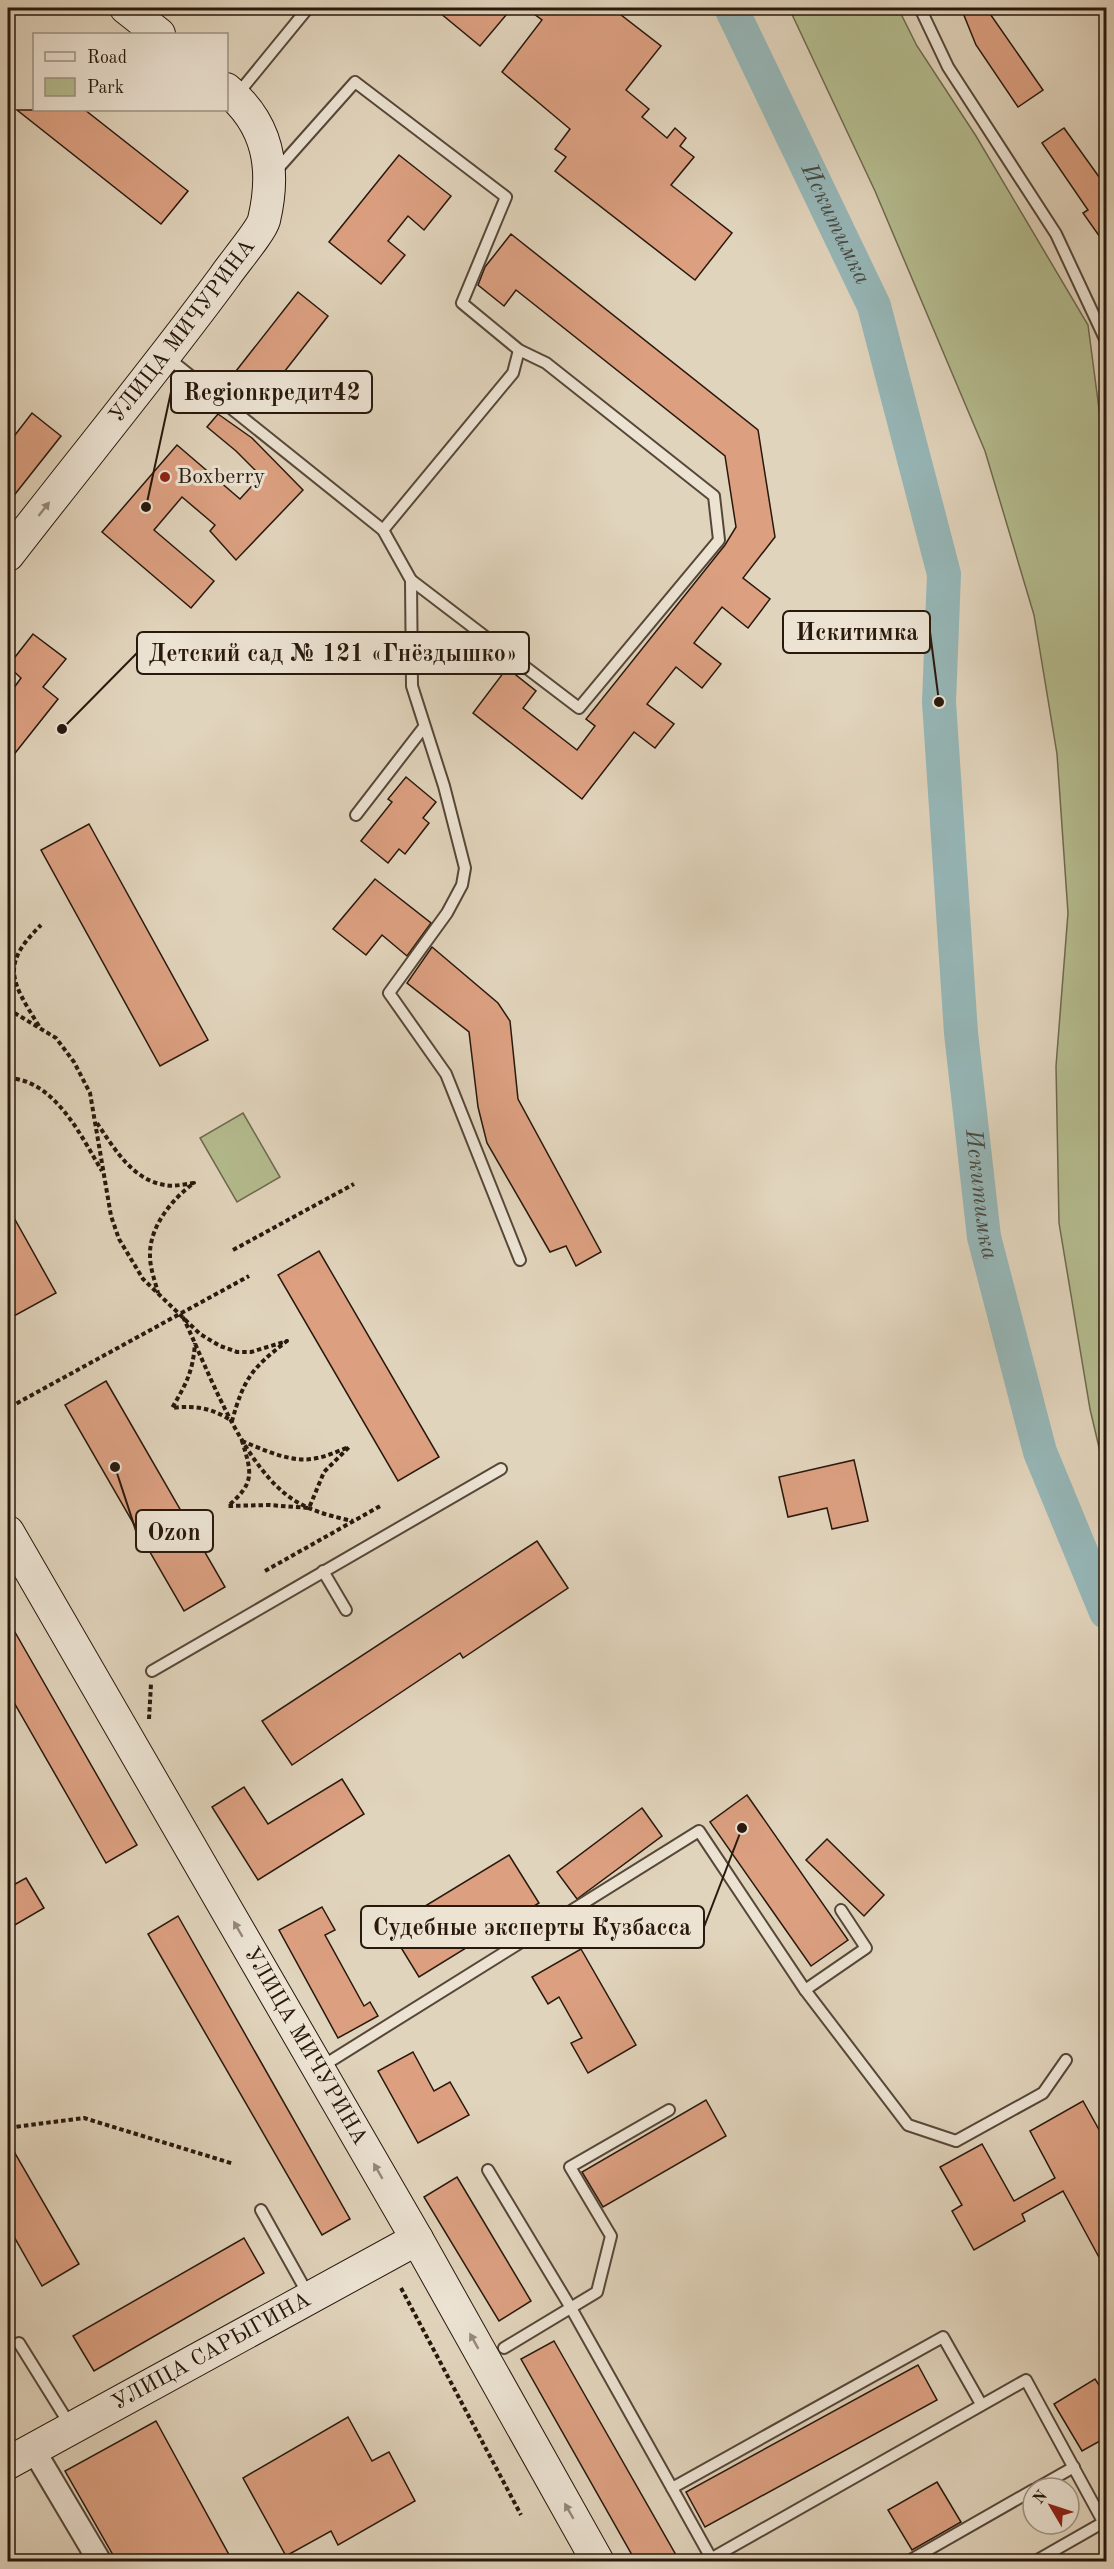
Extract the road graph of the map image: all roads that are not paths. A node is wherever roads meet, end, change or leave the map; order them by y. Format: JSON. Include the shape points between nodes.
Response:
{"nodes":[{"id":1,"x":126,"y":8,"type":"edge"},
{"id":2,"x":308,"y":8,"type":"edge"},
{"id":3,"x":920,"y":8,"type":"edge"},
{"id":4,"x":158,"y":33,"type":"edge"},
{"id":5,"x":231,"y":93,"type":"edge"},
{"id":6,"x":269,"y":180,"type":"junction"},
{"id":7,"x":1107,"y":341,"type":"edge"},
{"id":8,"x":519,"y":350,"type":"junction"},
{"id":9,"x":164,"y":355,"type":"junction"},
{"id":10,"x":382,"y":530,"type":"junction"},
{"id":11,"x":8,"y":555,"type":"edge"},
{"id":12,"x":411,"y":580,"type":"junction"},
{"id":13,"x":424,"y":726,"type":"junction"},
{"id":14,"x":356,"y":815,"type":"dead end"},
{"id":15,"x":520,"y":1260,"type":"dead end"},
{"id":16,"x":501,"y":1470,"type":"dead end"},
{"id":17,"x":8,"y":1532,"type":"edge"},
{"id":18,"x":323,"y":1571,"type":"junction"},
{"id":19,"x":346,"y":1610,"type":"dead end"},
{"id":20,"x":152,"y":1671,"type":"road end"},
{"id":21,"x":841,"y":1910,"type":"dead end"},
{"id":22,"x":805,"y":1990,"type":"junction"},
{"id":23,"x":1066,"y":2060,"type":"dead end"},
{"id":24,"x":318,"y":2068,"type":"junction"},
{"id":25,"x":669,"y":2110,"type":"dead end"},
{"id":26,"x":488,"y":2170,"type":"dead end"},
{"id":27,"x":261,"y":2210,"type":"dead end"},
{"id":28,"x":417,"y":2239,"type":"junction"},
{"id":29,"x":310,"y":2298,"type":"junction"},
{"id":30,"x":571,"y":2308,"type":"junction"},
{"id":31,"x":19,"y":2343,"type":"dead end"},
{"id":32,"x":504,"y":2348,"type":"dead end"},
{"id":33,"x":981,"y":2404,"type":"junction"},
{"id":34,"x":72,"y":2428,"type":"junction"},
{"id":35,"x":20,"y":2456,"type":"edge"},
{"id":36,"x":1074,"y":2467,"type":"junction"},
{"id":37,"x":1058,"y":2476,"type":"edge"},
{"id":38,"x":672,"y":2487,"type":"junction"},
{"id":39,"x":1021,"y":2497,"type":"edge"},
{"id":40,"x":1105,"y":2524,"type":"edge"},
{"id":41,"x":708,"y":2560,"type":"edge"},
{"id":42,"x":100,"y":2562,"type":"edge"},
{"id":43,"x":598,"y":2562,"type":"edge"},
{"id":44,"x":907,"y":2562,"type":"edge"},
{"id":45,"x":1034,"y":2562,"type":"edge"}],
"edges":[{"from":1,"to":4,"type":"street"},
{"from":2,"to":5,"type":"lane"},
{"from":3,"to":7,"type":"lane","via":[[948,67],[1056,234]]},
{"from":5,"to":6,"type":"street","name":"УЛИЦА МИЧУРИНА","via":[[254,118],[267,148]]},
{"from":6,"to":8,"type":"lane","via":[[355,82],[506,197],[462,303]]},
{"from":6,"to":9,"type":"street","name":"УЛИЦА МИЧУРИНА","via":[[264,222]]},
{"from":8,"to":10,"type":"lane","via":[[513,373]]},
{"from":8,"to":12,"type":"lane","via":[[546,363],[714,496],[719,540],[579,708]]},
{"from":9,"to":10,"type":"lane"},
{"from":11,"to":9,"type":"street","name":"УЛИЦА МИЧУРИНА","one_way":true},
{"from":10,"to":12,"type":"lane"},
{"from":12,"to":13,"type":"lane","via":[[412,686]]},
{"from":13,"to":14,"type":"lane"},
{"from":13,"to":15,"type":"lane","via":[[465,868],[462,885],[447,913],[389,993],[446,1074]]},
{"from":16,"to":18,"type":"lane"},
{"from":24,"to":17,"type":"street","name":"УЛИЦА МИЧУРИНА","one_way":true},
{"from":18,"to":19,"type":"lane"},
{"from":18,"to":20,"type":"lane"},
{"from":21,"to":22,"type":"lane","via":[[866,1948]]},
{"from":22,"to":23,"type":"lane","via":[[908,2125],[956,2141],[1043,2093]]},
{"from":22,"to":24,"type":"lane","via":[[699,1832]]},
{"from":28,"to":24,"type":"street","name":"УЛИЦА МИЧУРИНА","one_way":true},
{"from":25,"to":30,"type":"lane","via":[[570,2167],[610,2236],[597,2292]]},
{"from":26,"to":30,"type":"lane"},
{"from":27,"to":29,"type":"lane"},
{"from":28,"to":29,"type":"street","name":"УЛИЦА САРЫГИНА"},
{"from":43,"to":28,"type":"street","name":"УЛИЦА МИЧУРИНА","one_way":true},
{"from":29,"to":34,"type":"street","name":"УЛИЦА САРЫГИНА"},
{"from":30,"to":32,"type":"lane"},
{"from":30,"to":38,"type":"lane"},
{"from":31,"to":34,"type":"lane"},
{"from":33,"to":36,"type":"lane","via":[[1026,2380]]},
{"from":33,"to":38,"type":"lane","via":[[943,2337]]},
{"from":33,"to":41,"type":"lane"},
{"from":34,"to":35,"type":"street","name":"УЛИЦА САРЫГИНА"},
{"from":35,"to":42,"type":"street"},
{"from":36,"to":37,"type":"lane"},
{"from":36,"to":40,"type":"lane"},
{"from":38,"to":41,"type":"lane"},
{"from":39,"to":44,"type":"lane"},
{"from":40,"to":45,"type":"lane"}]}
